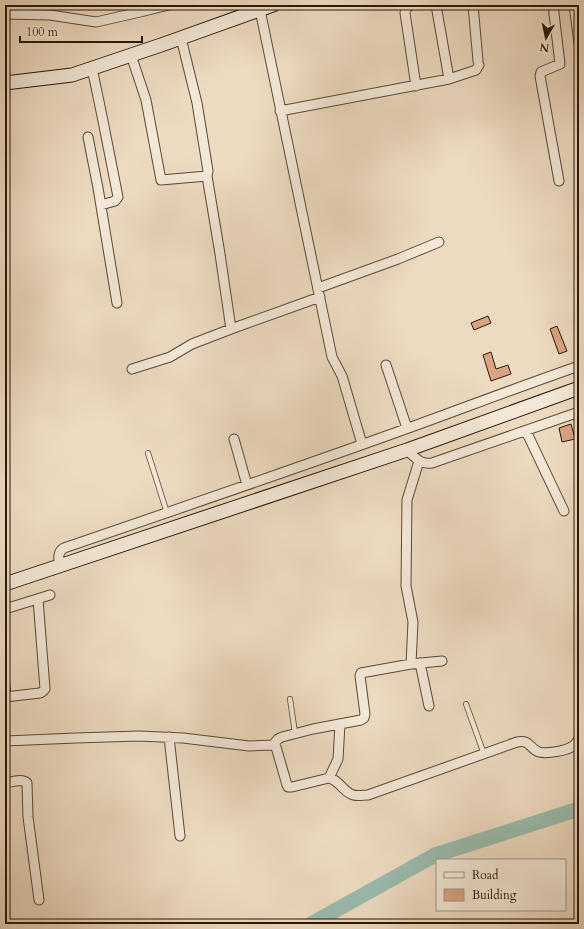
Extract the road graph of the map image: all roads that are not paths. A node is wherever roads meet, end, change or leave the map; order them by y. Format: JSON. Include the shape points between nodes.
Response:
{"nodes":[{"id":1,"x":169,"y":5,"type":"edge"},
{"id":2,"x":273,"y":5,"type":"edge"},
{"id":3,"x":411,"y":5,"type":"edge"},
{"id":4,"x":436,"y":5,"type":"edge"},
{"id":5,"x":473,"y":5,"type":"edge"},
{"id":6,"x":553,"y":5,"type":"edge"},
{"id":7,"x":574,"y":5,"type":"edge"},
{"id":8,"x":260,"y":7,"type":"edge"},
{"id":9,"x":5,"y":14,"type":"edge"},
{"id":10,"x":181,"y":38,"type":"junction"},
{"id":11,"x":579,"y":43,"type":"edge"},
{"id":12,"x":131,"y":55,"type":"junction"},
{"id":13,"x":92,"y":68,"type":"junction"},
{"id":14,"x":449,"y":79,"type":"junction"},
{"id":15,"x":5,"y":83,"type":"edge"},
{"id":16,"x":416,"y":86,"type":"junction"},
{"id":17,"x":280,"y":111,"type":"junction"},
{"id":18,"x":88,"y":137,"type":"dead end"},
{"id":19,"x":207,"y":176,"type":"junction"},
{"id":20,"x":559,"y":181,"type":"dead end"},
{"id":21,"x":101,"y":205,"type":"junction"},
{"id":22,"x":438,"y":242,"type":"dead end"},
{"id":23,"x":319,"y":293,"type":"junction"},
{"id":24,"x":117,"y":303,"type":"dead end"},
{"id":25,"x":231,"y":329,"type":"junction"},
{"id":26,"x":386,"y":365,"type":"dead end"},
{"id":27,"x":579,"y":366,"type":"edge"},
{"id":28,"x":132,"y":369,"type":"dead end"},
{"id":29,"x":579,"y":388,"type":"edge"},
{"id":30,"x":579,"y":412,"type":"edge"},
{"id":31,"x":407,"y":428,"type":"junction"},
{"id":32,"x":526,"y":430,"type":"junction"},
{"id":33,"x":234,"y":439,"type":"dead end"},
{"id":34,"x":362,"y":444,"type":"junction"},
{"id":35,"x":407,"y":450,"type":"junction"},
{"id":36,"x":148,"y":453,"type":"dead end"},
{"id":37,"x":419,"y":461,"type":"junction"},
{"id":38,"x":248,"y":485,"type":"junction"},
{"id":39,"x":564,"y":511,"type":"dead end"},
{"id":40,"x":167,"y":512,"type":"junction"},
{"id":41,"x":59,"y":566,"type":"junction"},
{"id":42,"x":5,"y":584,"type":"edge"},
{"id":43,"x":50,"y":595,"type":"dead end"},
{"id":44,"x":38,"y":599,"type":"junction"},
{"id":45,"x":5,"y":609,"type":"edge"},
{"id":46,"x":442,"y":661,"type":"dead end"},
{"id":47,"x":415,"y":664,"type":"junction"},
{"id":48,"x":5,"y":685,"type":"edge"},
{"id":49,"x":5,"y":696,"type":"edge"},
{"id":50,"x":290,"y":699,"type":"dead end"},
{"id":51,"x":466,"y":704,"type":"dead end"},
{"id":52,"x":429,"y":706,"type":"dead end"},
{"id":53,"x":340,"y":724,"type":"junction"},
{"id":54,"x":295,"y":733,"type":"junction"},
{"id":55,"x":169,"y":737,"type":"junction"},
{"id":56,"x":579,"y":739,"type":"edge"},
{"id":57,"x":5,"y":741,"type":"edge"},
{"id":58,"x":273,"y":745,"type":"junction"},
{"id":59,"x":484,"y":754,"type":"junction"},
{"id":60,"x":329,"y":778,"type":"junction"},
{"id":61,"x":5,"y":783,"type":"edge"},
{"id":62,"x":180,"y":836,"type":"dead end"},
{"id":63,"x":39,"y":900,"type":"dead end"}],
"edges":[{"from":1,"to":9,"type":"street","via":[[96,22],[50,15]]},
{"from":2,"to":8,"type":"street"},
{"from":3,"to":16,"type":"street","via":[[406,8],[405,13]]},
{"from":4,"to":14,"type":"street"},
{"from":5,"to":14,"type":"street","via":[[478,63],[476,70]]},
{"from":6,"to":20,"type":"street","via":[[560,64],[541,72],[540,76]]},
{"from":7,"to":11,"type":"street"},
{"from":8,"to":10,"type":"street"},
{"from":8,"to":17,"type":"street"},
{"from":10,"to":12,"type":"street"},
{"from":10,"to":19,"type":"street","via":[[197,103]]},
{"from":12,"to":13,"type":"street"},
{"from":12,"to":19,"type":"street","via":[[146,100],[161,180]]},
{"from":13,"to":15,"type":"street","via":[[72,74]]},
{"from":13,"to":21,"type":"street","via":[[118,197],[115,201]]},
{"from":14,"to":16,"type":"street"},
{"from":16,"to":17,"type":"street"},
{"from":17,"to":23,"type":"street"},
{"from":18,"to":21,"type":"street"},
{"from":19,"to":25,"type":"street"},
{"from":21,"to":24,"type":"street"},
{"from":22,"to":23,"type":"street"},
{"from":23,"to":25,"type":"street"},
{"from":23,"to":34,"type":"street","via":[[332,357],[342,376]]},
{"from":25,"to":28,"type":"street","via":[[192,344],[170,357]]},
{"from":26,"to":31,"type":"street"},
{"from":27,"to":31,"type":"street"},
{"from":29,"to":35,"type":"street"},
{"from":30,"to":32,"type":"street"},
{"from":31,"to":34,"type":"street"},
{"from":32,"to":37,"type":"street","via":[[432,463],[425,464]]},
{"from":32,"to":39,"type":"street"},
{"from":33,"to":38,"type":"street"},
{"from":34,"to":38,"type":"street"},
{"from":35,"to":37,"type":"street"},
{"from":35,"to":41,"type":"street"},
{"from":36,"to":40,"type":"lane"},
{"from":37,"to":47,"type":"street","via":[[407,500],[406,586],[413,622]]},
{"from":38,"to":40,"type":"street"},
{"from":40,"to":41,"type":"street","via":[[64,548],[59,553]]},
{"from":41,"to":42,"type":"street"},
{"from":43,"to":44,"type":"street"},
{"from":44,"to":45,"type":"street"},
{"from":44,"to":49,"type":"street","via":[[45,689],[40,693]]},
{"from":46,"to":47,"type":"street"},
{"from":47,"to":52,"type":"street"},
{"from":47,"to":53,"type":"street","via":[[361,673],[364,718]]},
{"from":48,"to":49,"type":"street"},
{"from":50,"to":54,"type":"lane"},
{"from":51,"to":59,"type":"lane"},
{"from":53,"to":54,"type":"street"},
{"from":53,"to":60,"type":"street","via":[[338,759]]},
{"from":54,"to":58,"type":"street","via":[[280,738]]},
{"from":55,"to":57,"type":"street"},
{"from":55,"to":58,"type":"street","via":[[250,746]]},
{"from":55,"to":62,"type":"street"},
{"from":56,"to":59,"type":"street","via":[[569,748],[551,752],[537,751],[527,742],[522,742]]},
{"from":58,"to":60,"type":"street","via":[[276,747],[288,787]]},
{"from":59,"to":60,"type":"street","via":[[368,795],[351,795]]},
{"from":61,"to":63,"type":"street","via":[[22,780],[27,783],[28,817]]}]}
